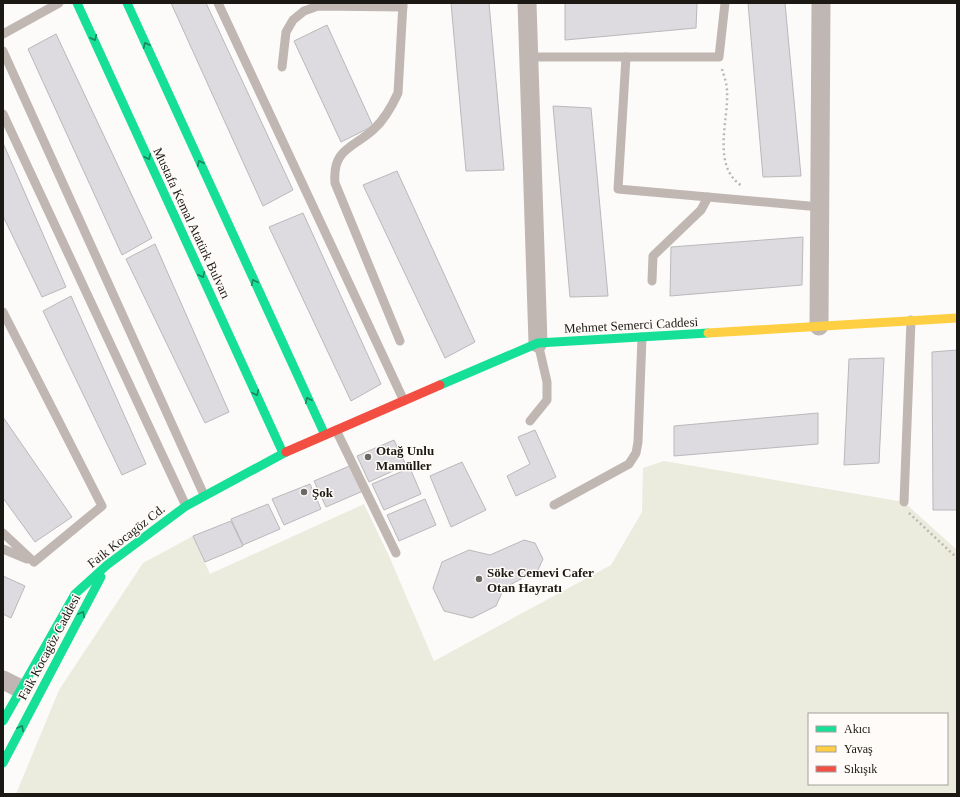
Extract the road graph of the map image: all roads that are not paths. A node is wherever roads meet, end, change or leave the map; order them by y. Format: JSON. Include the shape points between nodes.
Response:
{"nodes":[{"id":1,"x":59,"y":3,"type":"edge"},
{"id":2,"x":77,"y":3,"type":"edge"},
{"id":3,"x":127,"y":3,"type":"edge"},
{"id":4,"x":218,"y":3,"type":"edge"},
{"id":5,"x":527,"y":3,"type":"edge"},
{"id":6,"x":725,"y":3,"type":"edge"},
{"id":7,"x":821,"y":3,"type":"edge"},
{"id":8,"x":403,"y":5,"type":"edge"},
{"id":9,"x":3,"y":34,"type":"edge"},
{"id":10,"x":3,"y":51,"type":"edge"},
{"id":11,"x":528,"y":57,"type":"junction"},
{"id":12,"x":626,"y":57,"type":"junction"},
{"id":13,"x":282,"y":67,"type":"dead end"},
{"id":14,"x":3,"y":114,"type":"edge"},
{"id":15,"x":708,"y":197,"type":"junction"},
{"id":16,"x":820,"y":208,"type":"junction"},
{"id":17,"x":652,"y":281,"type":"dead end"},
{"id":18,"x":4,"y":314,"type":"edge"},
{"id":19,"x":957,"y":318,"type":"edge"},
{"id":20,"x":911,"y":320,"type":"junction"},
{"id":21,"x":820,"y":326,"type":"junction"},
{"id":22,"x":642,"y":337,"type":"junction"},
{"id":23,"x":400,"y":341,"type":"dead end"},
{"id":24,"x":538,"y":343,"type":"junction"},
{"id":25,"x":404,"y":401,"type":"junction"},
{"id":26,"x":530,"y":421,"type":"dead end"},
{"id":27,"x":336,"y":430,"type":"junction"},
{"id":28,"x":325,"y":435,"type":"junction"},
{"id":29,"x":283,"y":453,"type":"junction"},
{"id":30,"x":204,"y":495,"type":"junction"},
{"id":31,"x":904,"y":502,"type":"road end"},
{"id":32,"x":554,"y":505,"type":"dead end"},
{"id":33,"x":186,"y":506,"type":"junction"},
{"id":34,"x":3,"y":533,"type":"edge"},
{"id":35,"x":3,"y":549,"type":"edge"},
{"id":36,"x":396,"y":553,"type":"dead end"},
{"id":37,"x":34,"y":562,"type":"junction"},
{"id":38,"x":107,"y":565,"type":"junction"},
{"id":39,"x":3,"y":680,"type":"edge"},
{"id":40,"x":21,"y":689,"type":"junction"},
{"id":41,"x":3,"y":721,"type":"edge"},
{"id":42,"x":3,"y":763,"type":"edge"}],
"edges":[{"from":1,"to":9,"type":"lane"},
{"from":2,"to":29,"type":"street","name":"Mustafa Kemal Atatürk Bulvarı","one_way":true},
{"from":28,"to":3,"type":"street","one_way":true},
{"from":4,"to":25,"type":"lane"},
{"from":5,"to":11,"type":"street"},
{"from":6,"to":12,"type":"lane","via":[[719,57]]},
{"from":7,"to":16,"type":"street"},
{"from":8,"to":13,"type":"lane","via":[[318,6],[304,11],[293,20],[286,32]]},
{"from":8,"to":23,"type":"lane","via":[[398,93],[381,122],[365,137],[344,149],[337,161],[334,176]]},
{"from":10,"to":30,"type":"lane"},
{"from":11,"to":12,"type":"lane"},
{"from":11,"to":24,"type":"street"},
{"from":12,"to":15,"type":"lane","via":[[618,189]]},
{"from":14,"to":33,"type":"lane"},
{"from":15,"to":16,"type":"lane"},
{"from":15,"to":17,"type":"lane","via":[[701,210],[653,256]]},
{"from":16,"to":21,"type":"street"},
{"from":18,"to":37,"type":"lane","via":[[102,506]]},
{"from":19,"to":20,"type":"street","name":"Mehmet Semerci Caddesi"},
{"from":20,"to":21,"type":"street","name":"Mehmet Semerci Caddesi"},
{"from":20,"to":31,"type":"lane"},
{"from":21,"to":22,"type":"street","name":"Mehmet Semerci Caddesi"},
{"from":22,"to":24,"type":"street","name":"Mehmet Semerci Caddesi"},
{"from":22,"to":32,"type":"lane","via":[[636,453],[629,464]]},
{"from":24,"to":25,"type":"street","name":"Mehmet Semerci Caddesi"},
{"from":24,"to":26,"type":"lane","via":[[547,382],[547,400]]},
{"from":25,"to":27,"type":"street","name":"Mehmet Semerci Caddesi"},
{"from":27,"to":28,"type":"street","name":"Mehmet Semerci Caddesi"},
{"from":27,"to":36,"type":"lane"},
{"from":28,"to":29,"type":"street","name":"Faik Kocagöz Cd."},
{"from":29,"to":30,"type":"street","name":"Faik Kocagöz Cd."},
{"from":30,"to":33,"type":"street","name":"Faik Kocagöz Cd."},
{"from":33,"to":38,"type":"street","name":"Faik Kocagöz Cd."},
{"from":34,"to":37,"type":"lane"},
{"from":35,"to":37,"type":"lane"},
{"from":38,"to":40,"type":"street","name":"Faik Kocagöz Cd.","via":[[75,594]]},
{"from":42,"to":38,"type":"street","name":"Faik Kocagöz Caddesi","one_way":true},
{"from":39,"to":40,"type":"street"},
{"from":40,"to":41,"type":"street","name":"Faik Kocagöz Cd."}]}
